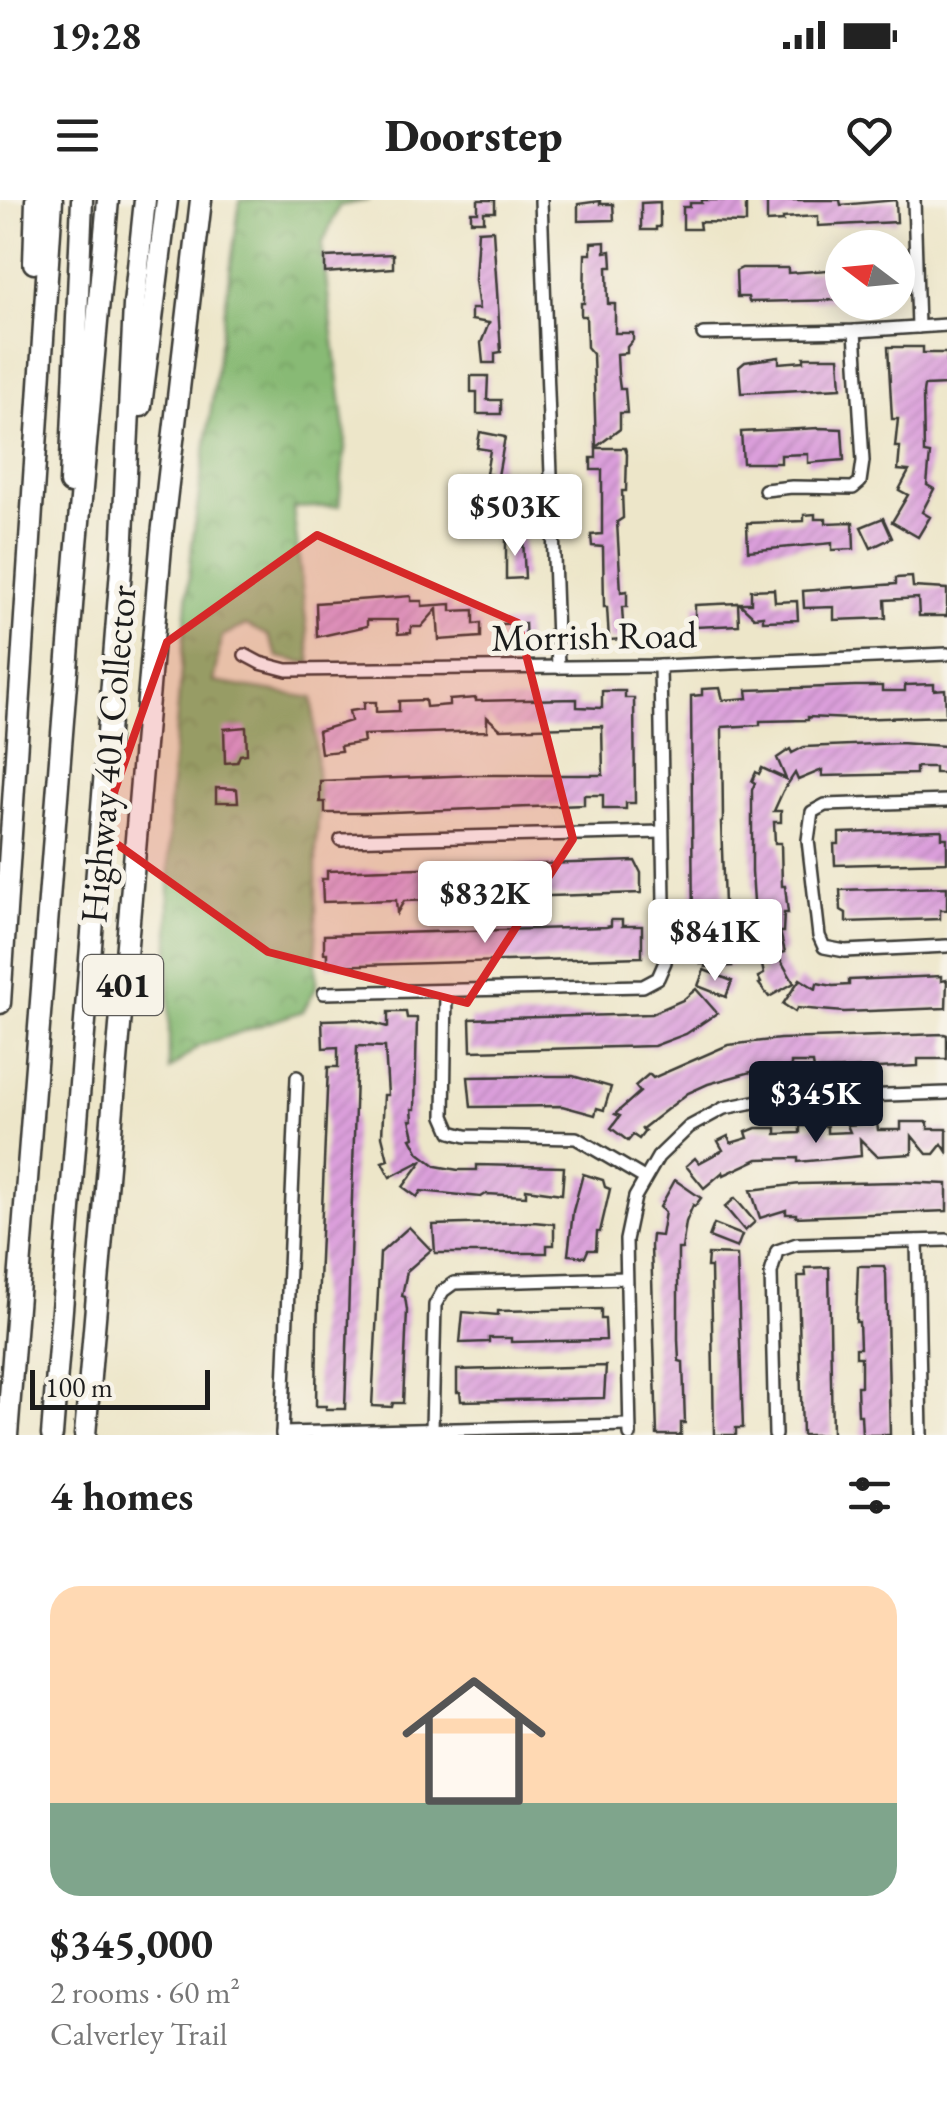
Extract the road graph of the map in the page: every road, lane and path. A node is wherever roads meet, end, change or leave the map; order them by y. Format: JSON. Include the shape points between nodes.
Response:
{"nodes":[{"id":1,"x":36,"y":200,"type":"edge"},
{"id":2,"x":52,"y":200,"type":"edge"},
{"id":3,"x":82,"y":200,"type":"edge"},
{"id":4,"x":108,"y":200,"type":"edge"},
{"id":5,"x":145,"y":200,"type":"edge"},
{"id":6,"x":167,"y":200,"type":"edge"},
{"id":7,"x":202,"y":200,"type":"edge"},
{"id":8,"x":541,"y":200,"type":"edge"},
{"id":9,"x":914,"y":200,"type":"edge"},
{"id":10,"x":947,"y":325,"type":"edge"},
{"id":11,"x":918,"y":326,"type":"junction"},
{"id":12,"x":855,"y":331,"type":"junction"},
{"id":13,"x":703,"y":334,"type":"dead end"},
{"id":14,"x":40,"y":356,"type":"junction"},
{"id":15,"x":764,"y":490,"type":"dead end"},
{"id":16,"x":76,"y":555,"type":"junction"},
{"id":17,"x":122,"y":557,"type":"junction"},
{"id":18,"x":947,"y":654,"type":"edge"},
{"id":19,"x":245,"y":655,"type":"dead end"},
{"id":20,"x":660,"y":666,"type":"junction"},
{"id":21,"x":558,"y":667,"type":"junction"},
{"id":22,"x":947,"y":801,"type":"edge"},
{"id":23,"x":662,"y":832,"type":"junction"},
{"id":24,"x":342,"y":840,"type":"dead end"},
{"id":25,"x":947,"y":946,"type":"edge"},
{"id":26,"x":446,"y":992,"type":"junction"},
{"id":27,"x":324,"y":994,"type":"dead end"},
{"id":28,"x":0,"y":1003,"type":"edge"},
{"id":29,"x":297,"y":1077,"type":"dead end"},
{"id":30,"x":947,"y":1094,"type":"edge"},
{"id":31,"x":644,"y":1178,"type":"junction"},
{"id":32,"x":947,"y":1240,"type":"edge"},
{"id":33,"x":917,"y":1241,"type":"junction"},
{"id":34,"x":626,"y":1278,"type":"junction"},
{"id":35,"x":432,"y":1430,"type":"junction"},
{"id":36,"x":630,"y":1430,"type":"edge"},
{"id":37,"x":282,"y":1434,"type":"edge"},
{"id":38,"x":6,"y":1435,"type":"edge"},
{"id":39,"x":52,"y":1435,"type":"edge"},
{"id":40,"x":84,"y":1435,"type":"edge"},
{"id":41,"x":775,"y":1435,"type":"edge"},
{"id":42,"x":921,"y":1435,"type":"edge"}],
"edges":[{"from":1,"to":14,"type":"highway"},
{"from":2,"to":14,"type":"highway"},
{"from":3,"to":16,"type":"highway","via":[[70,489]]},
{"from":4,"to":16,"type":"highway","number":"401"},
{"from":5,"to":17,"type":"highway","number":"401"},
{"from":6,"to":17,"type":"highway"},
{"from":7,"to":40,"type":"highway","name":"Highway 401 Collector","number":"401","via":[[162,535]]},
{"from":8,"to":21,"type":"street"},
{"from":9,"to":11,"type":"street"},
{"from":10,"to":11,"type":"street"},
{"from":11,"to":12,"type":"street"},
{"from":12,"to":13,"type":"street"},
{"from":12,"to":15,"type":"street","via":[[860,482],[852,488]]},
{"from":14,"to":28,"type":"highway"},
{"from":16,"to":38,"type":"highway","number":"401"},
{"from":17,"to":39,"type":"highway","number":"401"},
{"from":18,"to":20,"type":"street","name":"Morrish Road"},
{"from":19,"to":21,"type":"street","name":"Morrish Road","via":[[287,670]]},
{"from":20,"to":21,"type":"street","name":"Morrish Road"},
{"from":20,"to":23,"type":"street"},
{"from":22,"to":25,"type":"street","via":[[825,805],[812,812],[808,840],[824,947]]},
{"from":23,"to":24,"type":"street"},
{"from":23,"to":26,"type":"street","via":[[664,962],[652,984]]},
{"from":26,"to":27,"type":"street"},
{"from":26,"to":31,"type":"street","via":[[444,1116],[451,1132],[576,1138]]},
{"from":29,"to":37,"type":"street"},
{"from":30,"to":31,"type":"street","via":[[769,1099],[724,1108],[689,1127]]},
{"from":31,"to":34,"type":"street","via":[[629,1216]]},
{"from":32,"to":33,"type":"street"},
{"from":33,"to":41,"type":"street","via":[[797,1244],[777,1251],[771,1272]]},
{"from":33,"to":42,"type":"street"},
{"from":34,"to":35,"type":"street","via":[[454,1283],[443,1291],[435,1305]]},
{"from":34,"to":36,"type":"street"},
{"from":35,"to":36,"type":"street"},
{"from":35,"to":37,"type":"street"}]}
